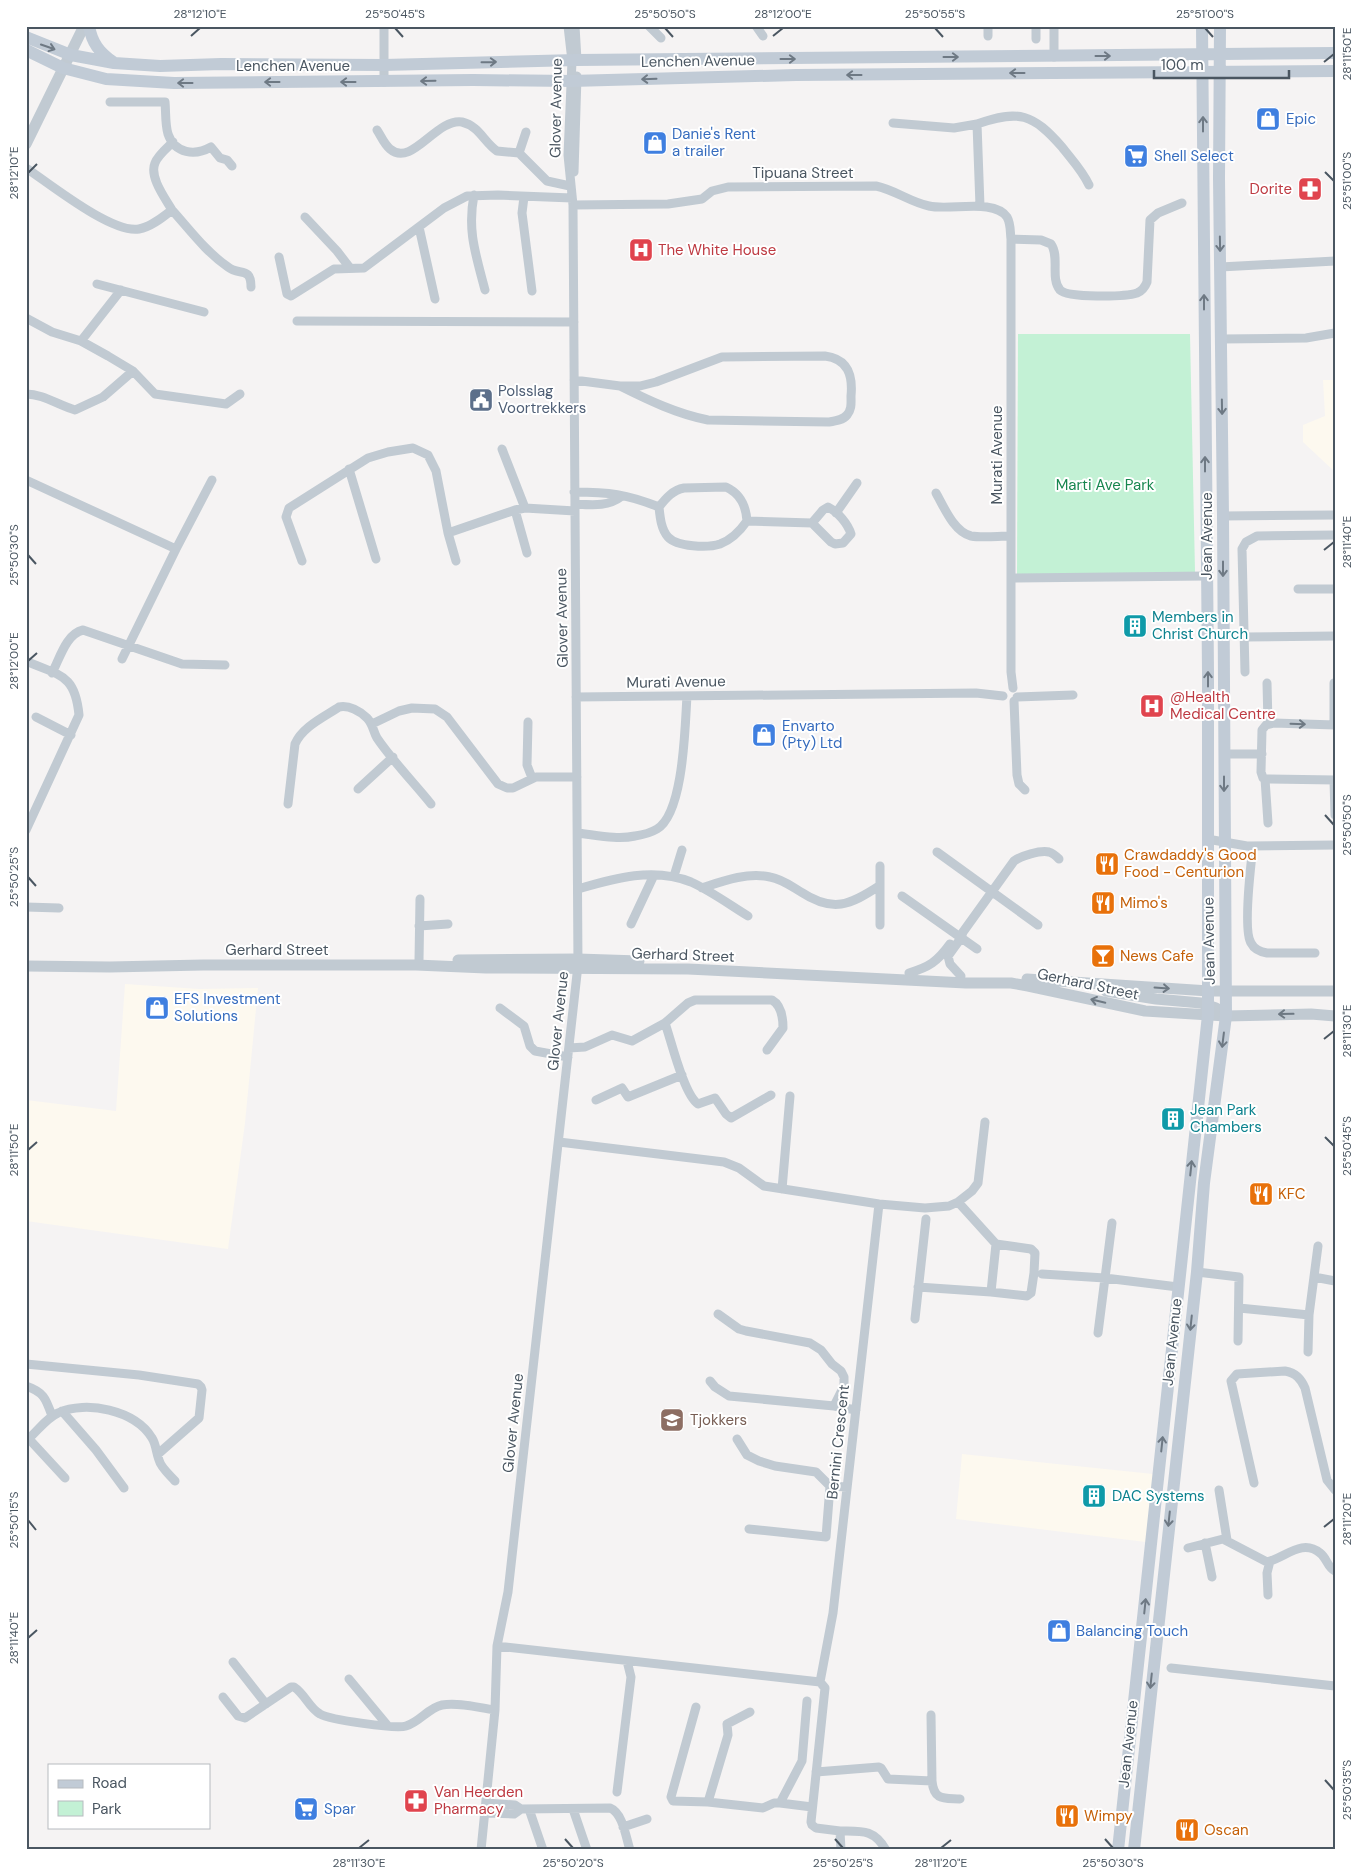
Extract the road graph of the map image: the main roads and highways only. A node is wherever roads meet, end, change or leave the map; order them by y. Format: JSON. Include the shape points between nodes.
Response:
{"nodes":[{"id":1,"x":89,"y":26,"type":"edge"},
{"id":2,"x":1202,"y":26,"type":"edge"},
{"id":3,"x":1220,"y":26,"type":"edge"},
{"id":4,"x":26,"y":37,"type":"edge"},
{"id":5,"x":26,"y":50,"type":"edge"},
{"id":6,"x":1335,"y":53,"type":"edge"},
{"id":7,"x":1202,"y":55,"type":"junction"},
{"id":8,"x":1220,"y":55,"type":"junction"},
{"id":9,"x":114,"y":63,"type":"junction"},
{"id":10,"x":1335,"y":71,"type":"edge"},
{"id":11,"x":1202,"y":72,"type":"junction"},
{"id":12,"x":1220,"y":72,"type":"junction"},
{"id":13,"x":1219,"y":211,"type":"junction"},
{"id":14,"x":1204,"y":240,"type":"junction"},
{"id":15,"x":1204,"y":1198,"type":"junction"},
{"id":16,"x":1176,"y":1313,"type":"junction"},
{"id":17,"x":1145,"y":1739,"type":"junction"},
{"id":18,"x":1124,"y":1793,"type":"junction"},
{"id":19,"x":1118,"y":1850,"type":"edge"},
{"id":20,"x":1134,"y":1850,"type":"edge"}],
"edges":[{"from":1,"to":9,"type":"main road","via":[[98,50]]},
{"from":2,"to":7,"type":"main road","name":"Jean Avenue"},
{"from":3,"to":8,"type":"main road","name":"Jean Avenue"},
{"from":4,"to":9,"type":"main road","name":"Lenchen Avenue","one_way":true,"via":[[70,55]]},
{"from":11,"to":5,"type":"main road","name":"Lenchen Avenue","one_way":true,"via":[[174,84],[106,79],[63,68]]},
{"from":6,"to":8,"type":"main road","name":"Lenchen Avenue"},
{"from":7,"to":8,"type":"main road","name":"Lenchen Avenue"},
{"from":9,"to":7,"type":"main road","name":"Lenchen Avenue","one_way":true,"via":[[160,66],[384,65],[574,60]]},
{"from":7,"to":11,"type":"main road","name":"Jean Avenue"},
{"from":8,"to":12,"type":"main road","name":"Jean Avenue"},
{"from":10,"to":12,"type":"main road","name":"Lenchen Avenue"},
{"from":11,"to":12,"type":"main road","name":"Lenchen Avenue"},
{"from":14,"to":11,"type":"main road","name":"Jean Avenue","one_way":true},
{"from":12,"to":13,"type":"main road","name":"Jean Avenue"},
{"from":13,"to":14,"type":"main road","via":[[1210,216]]},
{"from":13,"to":15,"type":"main road","name":"Jean Avenue","one_way":true,"via":[[1226,1016]]},
{"from":16,"to":14,"type":"main road","name":"Jean Avenue","one_way":true,"via":[[1209,991]]},
{"from":15,"to":16,"type":"main road","via":[[1197,1201],[1195,1208],[1184,1298]]},
{"from":15,"to":17,"type":"main road","name":"Jean Avenue","one_way":true},
{"from":18,"to":16,"type":"main road","name":"Jean Avenue","one_way":true},
{"from":17,"to":18,"type":"main road","via":[[1136,1747],[1131,1788]]},
{"from":17,"to":20,"type":"main road","name":"Jean Avenue"},
{"from":18,"to":19,"type":"main road","name":"Jean Avenue"}]}
